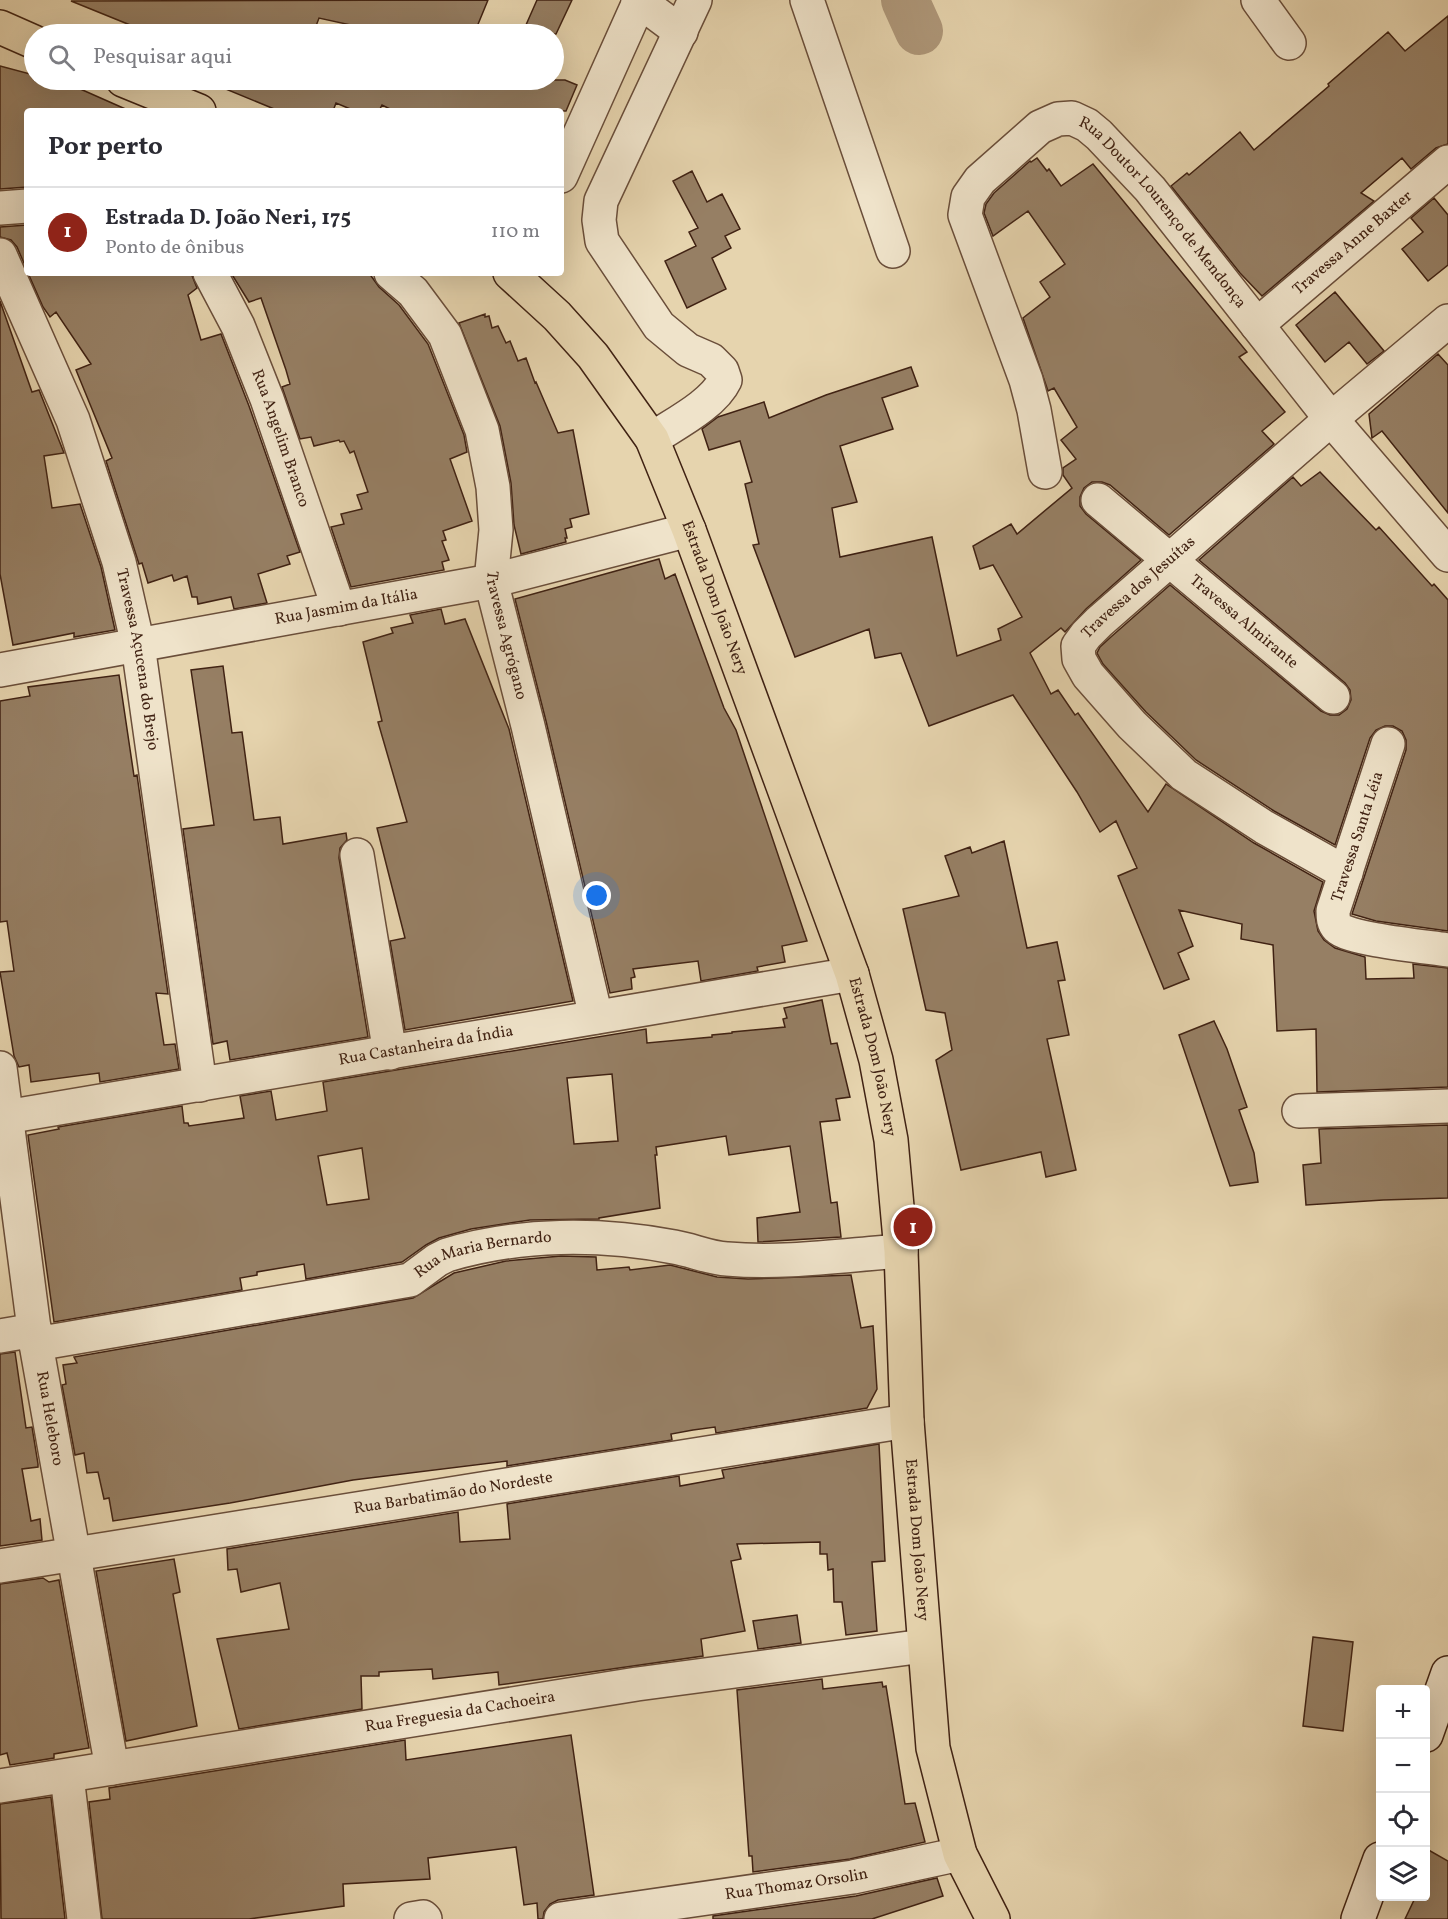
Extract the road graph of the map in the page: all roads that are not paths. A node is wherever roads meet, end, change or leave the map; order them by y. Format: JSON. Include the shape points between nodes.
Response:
{"nodes":[{"id":1,"x":639,"y":0,"type":"edge"},
{"id":2,"x":695,"y":0,"type":"edge"},
{"id":3,"x":807,"y":0,"type":"edge"},
{"id":4,"x":1258,"y":0,"type":"edge"},
{"id":5,"x":0,"y":27,"type":"edge"},
{"id":6,"x":681,"y":32,"type":"junction"},
{"id":7,"x":24,"y":38,"type":"edge"},
{"id":8,"x":1289,"y":44,"type":"dead end"},
{"id":9,"x":148,"y":90,"type":"edge"},
{"id":10,"x":192,"y":108,"type":"edge"},
{"id":11,"x":1448,"y":162,"type":"edge"},
{"id":12,"x":564,"y":169,"type":"edge"},
{"id":13,"x":24,"y":206,"type":"edge"},
{"id":14,"x":0,"y":208,"type":"edge"},
{"id":15,"x":893,"y":251,"type":"dead end"},
{"id":16,"x":0,"y":255,"type":"edge"},
{"id":17,"x":212,"y":276,"type":"edge"},
{"id":18,"x":394,"y":276,"type":"edge"},
{"id":19,"x":516,"y":276,"type":"edge"},
{"id":20,"x":1448,"y":321,"type":"edge"},
{"id":21,"x":1257,"y":325,"type":"junction"},
{"id":22,"x":1331,"y":419,"type":"junction"},
{"id":23,"x":652,"y":439,"type":"junction"},
{"id":24,"x":1045,"y":472,"type":"dead end"},
{"id":25,"x":1098,"y":500,"type":"dead end"},
{"id":26,"x":689,"y":530,"type":"junction"},
{"id":27,"x":1448,"y":555,"type":"edge"},
{"id":28,"x":1169,"y":561,"type":"junction"},
{"id":29,"x":491,"y":580,"type":"junction"},
{"id":30,"x":339,"y":609,"type":"junction"},
{"id":31,"x":138,"y":645,"type":"junction"},
{"id":32,"x":0,"y":670,"type":"edge"},
{"id":33,"x":1333,"y":698,"type":"dead end"},
{"id":34,"x":1388,"y":744,"type":"dead end"},
{"id":35,"x":357,"y":855,"type":"dead end"},
{"id":36,"x":1346,"y":873,"type":"junction"},
{"id":37,"x":1448,"y":950,"type":"edge"},
{"id":38,"x":852,"y":974,"type":"junction"},
{"id":39,"x":596,"y":1017,"type":"junction"},
{"id":40,"x":390,"y":1053,"type":"junction"},
{"id":41,"x":0,"y":1068,"type":"edge"},
{"id":42,"x":200,"y":1085,"type":"junction"},
{"id":43,"x":1448,"y":1106,"type":"edge"},
{"id":44,"x":1299,"y":1112,"type":"dead end"},
{"id":45,"x":3,"y":1117,"type":"edge"},
{"id":46,"x":901,"y":1251,"type":"junction"},
{"id":47,"x":0,"y":1336,"type":"edge"},
{"id":48,"x":36,"y":1337,"type":"junction"},
{"id":49,"x":907,"y":1421,"type":"junction"},
{"id":50,"x":74,"y":1555,"type":"junction"},
{"id":51,"x":0,"y":1566,"type":"edge"},
{"id":52,"x":924,"y":1646,"type":"junction"},
{"id":53,"x":1448,"y":1673,"type":"edge"},
{"id":54,"x":1430,"y":1722,"type":"edge"},
{"id":55,"x":112,"y":1768,"type":"junction"},
{"id":56,"x":67,"y":1776,"type":"junction"},
{"id":57,"x":0,"y":1786,"type":"edge"},
{"id":58,"x":960,"y":1854,"type":"junction"},
{"id":59,"x":1376,"y":1870,"type":"edge"},
{"id":60,"x":84,"y":1919,"type":"edge"},
{"id":61,"x":411,"y":1919,"type":"edge"},
{"id":62,"x":425,"y":1919,"type":"edge"},
{"id":63,"x":561,"y":1919,"type":"edge"},
{"id":64,"x":993,"y":1919,"type":"edge"},
{"id":65,"x":1358,"y":1919,"type":"edge"}],
"edges":[{"from":1,"to":6,"type":"street"},
{"from":1,"to":12,"type":"street"},
{"from":2,"to":6,"type":"street"},
{"from":3,"to":15,"type":"street"},
{"from":4,"to":8,"type":"street"},
{"from":5,"to":7,"type":"main road"},
{"from":6,"to":23,"type":"street","via":[[601,201],[599,220],[602,241],[659,326],[688,350],[711,360],[725,380],[708,401]]},
{"from":9,"to":10,"type":"main road"},
{"from":11,"to":21,"type":"street","name":"Travessa Anne Baxter"},
{"from":13,"to":14,"type":"street"},
{"from":16,"to":31,"type":"street","name":"Travessa Açucena do Brejo","via":[[73,420],[119,561]]},
{"from":17,"to":30,"type":"street","name":"Rua Angelim Branco","via":[[238,326],[267,399]]},
{"from":18,"to":29,"type":"street","name":"Travessa Agrógano","via":[[413,292],[444,335],[482,430],[496,530]]},
{"from":19,"to":23,"type":"main road","name":"Estrada Dom João Nery","via":[[594,356]]},
{"from":20,"to":22,"type":"street","name":"Travessa dos Jesuítas"},
{"from":21,"to":22,"type":"street","name":"Rua Doutor Lourenço de Mendonça"},
{"from":21,"to":24,"type":"street","name":"Rua Doutor Lourenço de Mendonça","via":[[1150,189],[1099,135],[1072,118],[1040,126],[980,180],[968,197],[965,215],[1026,380]]},
{"from":22,"to":27,"type":"street","name":"Rua Doutor Lourenço de Mendonça"},
{"from":22,"to":28,"type":"street","name":"Travessa dos Jesuítas"},
{"from":23,"to":26,"type":"main road","name":"Estrada Dom João Nery"},
{"from":25,"to":28,"type":"street","name":"Travessa Almirante"},
{"from":26,"to":29,"type":"street","name":"Rua Jasmim da Itália"},
{"from":26,"to":38,"type":"main road","name":"Estrada Dom João Nery"},
{"from":28,"to":33,"type":"street","name":"Travessa Almirante"},
{"from":28,"to":36,"type":"street","name":"Travessa dos Jesuítas","via":[[1078,646],[1079,659],[1088,675],[1184,775],[1264,827]]},
{"from":29,"to":30,"type":"street","name":"Rua Jasmim da Itália"},
{"from":29,"to":39,"type":"street","name":"Travessa Agrógano"},
{"from":30,"to":31,"type":"street","name":"Rua Jasmim da Itália"},
{"from":31,"to":32,"type":"street","name":"Rua Jasmim da Itália"},
{"from":31,"to":42,"type":"street","name":"Travessa Açucena do Brejo"},
{"from":34,"to":36,"type":"street","name":"Travessa Santa Léia"},
{"from":35,"to":40,"type":"street"},
{"from":36,"to":37,"type":"street","name":"Travessa Santa Léia","via":[[1333,911],[1338,929],[1354,936]]},
{"from":38,"to":39,"type":"street","name":"Rua Castanheira da Índia"},
{"from":38,"to":46,"type":"main road","name":"Estrada Dom João Nery","via":[[876,1060],[891,1140]]},
{"from":39,"to":40,"type":"street","name":"Rua Castanheira da Índia"},
{"from":40,"to":42,"type":"street","name":"Rua Castanheira da Índia"},
{"from":41,"to":45,"type":"street","name":"Rua Heleboro"},
{"from":42,"to":45,"type":"street","name":"Rua Castanheira da Índia"},
{"from":43,"to":44,"type":"street"},
{"from":45,"to":48,"type":"street","name":"Rua Heleboro"},
{"from":46,"to":48,"type":"street","name":"Rua Maria Bernardo","via":[[765,1261],[725,1259],[622,1241],[548,1237],[447,1255],[410,1280]]},
{"from":46,"to":49,"type":"main road","name":"Estrada Dom João Nery"},
{"from":47,"to":48,"type":"street","name":"Rua Maria Bernardo"},
{"from":48,"to":50,"type":"street","name":"Rua Heleboro"},
{"from":49,"to":50,"type":"street","name":"Rua Barbatimão do Nordeste"},
{"from":49,"to":52,"type":"main road","name":"Estrada Dom João Nery"},
{"from":50,"to":51,"type":"street","name":"Rua Barbatimão do Nordeste"},
{"from":50,"to":55,"type":"street","name":"Rua Heleboro"},
{"from":52,"to":55,"type":"street","name":"Rua Freguesia da Cachoeira","via":[[637,1684]]},
{"from":52,"to":58,"type":"main road","name":"Estrada Dom João Nery","via":[[933,1748]]},
{"from":53,"to":54,"type":"street"},
{"from":55,"to":56,"type":"street","name":"Rua Freguesia da Cachoeira"},
{"from":56,"to":57,"type":"street","name":"Rua Freguesia da Cachoeira"},
{"from":56,"to":60,"type":"street"},
{"from":58,"to":63,"type":"street","name":"Rua Thomaz Orsolin","via":[[853,1877]]},
{"from":58,"to":64,"type":"main road","name":"Estrada Dom João Nery"},
{"from":59,"to":65,"type":"street"},
{"from":61,"to":62,"type":"street"}]}
